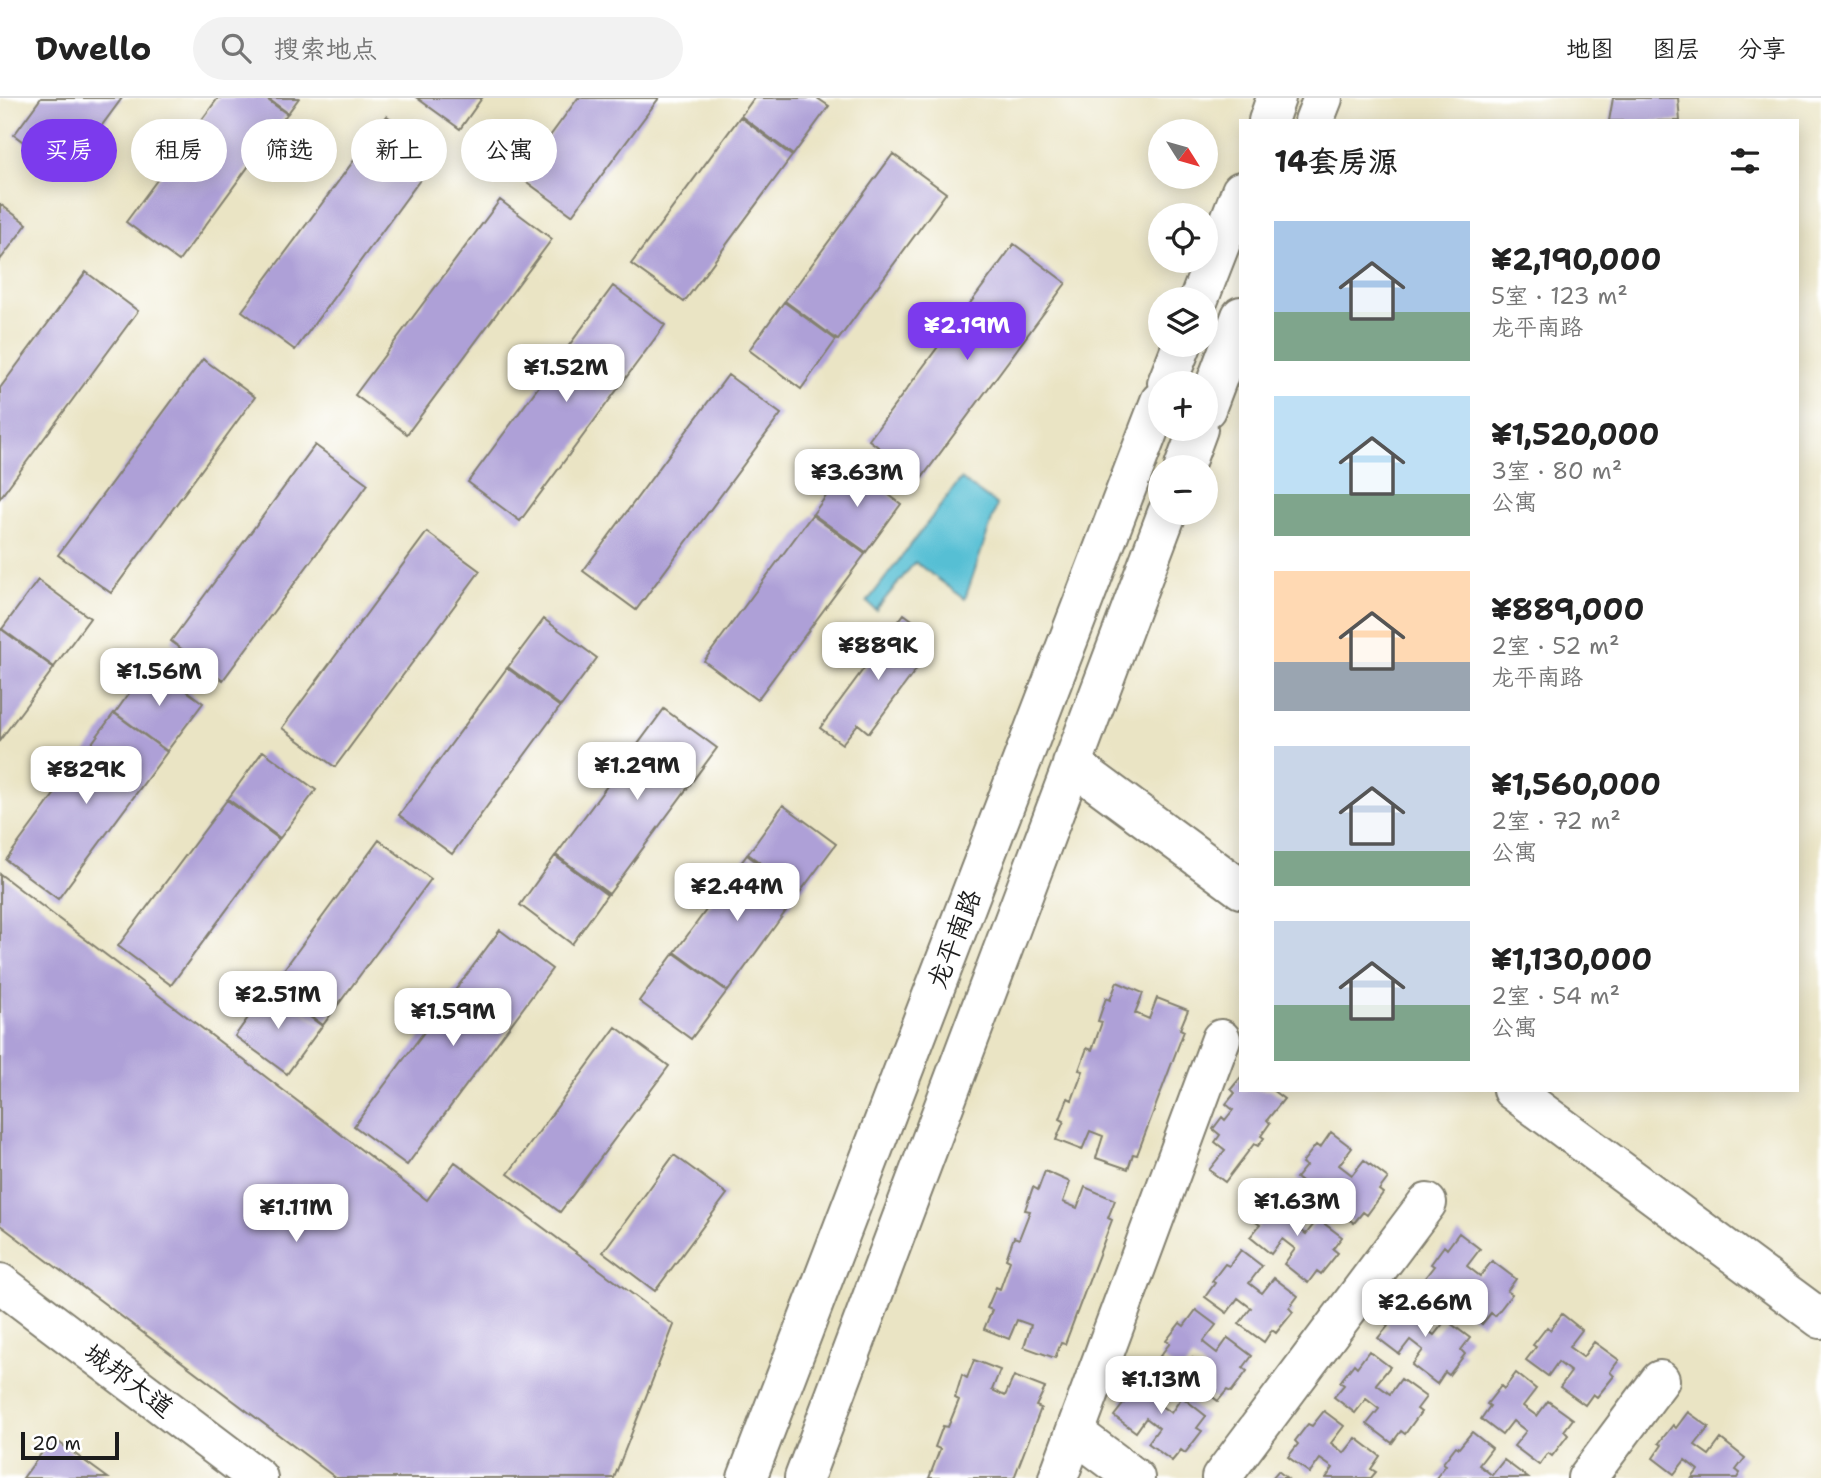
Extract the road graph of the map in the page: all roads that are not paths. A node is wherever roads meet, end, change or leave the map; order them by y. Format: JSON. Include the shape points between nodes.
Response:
{"nodes":[{"id":1,"x":1276,"y":98,"type":"edge"},
{"id":2,"x":1323,"y":98,"type":"edge"},
{"id":3,"x":1269,"y":119,"type":"edge"},
{"id":4,"x":1315,"y":119,"type":"edge"},
{"id":5,"x":1239,"y":196,"type":"edge"},
{"id":6,"x":1204,"y":287,"type":"edge"},
{"id":7,"x":1239,"y":321,"type":"edge"},
{"id":8,"x":1218,"y":378,"type":"edge"},
{"id":9,"x":1148,"y":432,"type":"edge"},
{"id":10,"x":1162,"y":525,"type":"edge"},
{"id":11,"x":1072,"y":764,"type":"junction"},
{"id":12,"x":1239,"y":888,"type":"edge"},
{"id":13,"x":1221,"y":1039,"type":"dead end"},
{"id":14,"x":1515,"y":1092,"type":"edge"},
{"id":15,"x":1427,"y":1203,"type":"dead end"},
{"id":16,"x":0,"y":1283,"type":"edge"},
{"id":17,"x":1821,"y":1319,"type":"edge"},
{"id":18,"x":1660,"y":1380,"type":"dead end"},
{"id":19,"x":1075,"y":1433,"type":"junction"},
{"id":20,"x":1115,"y":1472,"type":"edge"},
{"id":21,"x":258,"y":1478,"type":"edge"},
{"id":22,"x":747,"y":1478,"type":"edge"},
{"id":23,"x":804,"y":1478,"type":"edge"},
{"id":24,"x":1058,"y":1478,"type":"edge"},
{"id":25,"x":1221,"y":1478,"type":"edge"},
{"id":26,"x":1587,"y":1478,"type":"edge"}],
"edges":[{"from":1,"to":3,"type":"street"},
{"from":2,"to":4,"type":"street"},
{"from":5,"to":6,"type":"street"},
{"from":7,"to":8,"type":"street"},
{"from":9,"to":22,"type":"street","name":"龙平南路"},
{"from":10,"to":11,"type":"street","name":"龙平南路"},
{"from":11,"to":12,"type":"street"},
{"from":11,"to":23,"type":"street","name":"龙平南路"},
{"from":13,"to":19,"type":"street"},
{"from":14,"to":17,"type":"street"},
{"from":15,"to":25,"type":"street"},
{"from":16,"to":21,"type":"street","name":"城邦大道"},
{"from":18,"to":26,"type":"street"},
{"from":19,"to":20,"type":"street"},
{"from":19,"to":24,"type":"street"}]}
